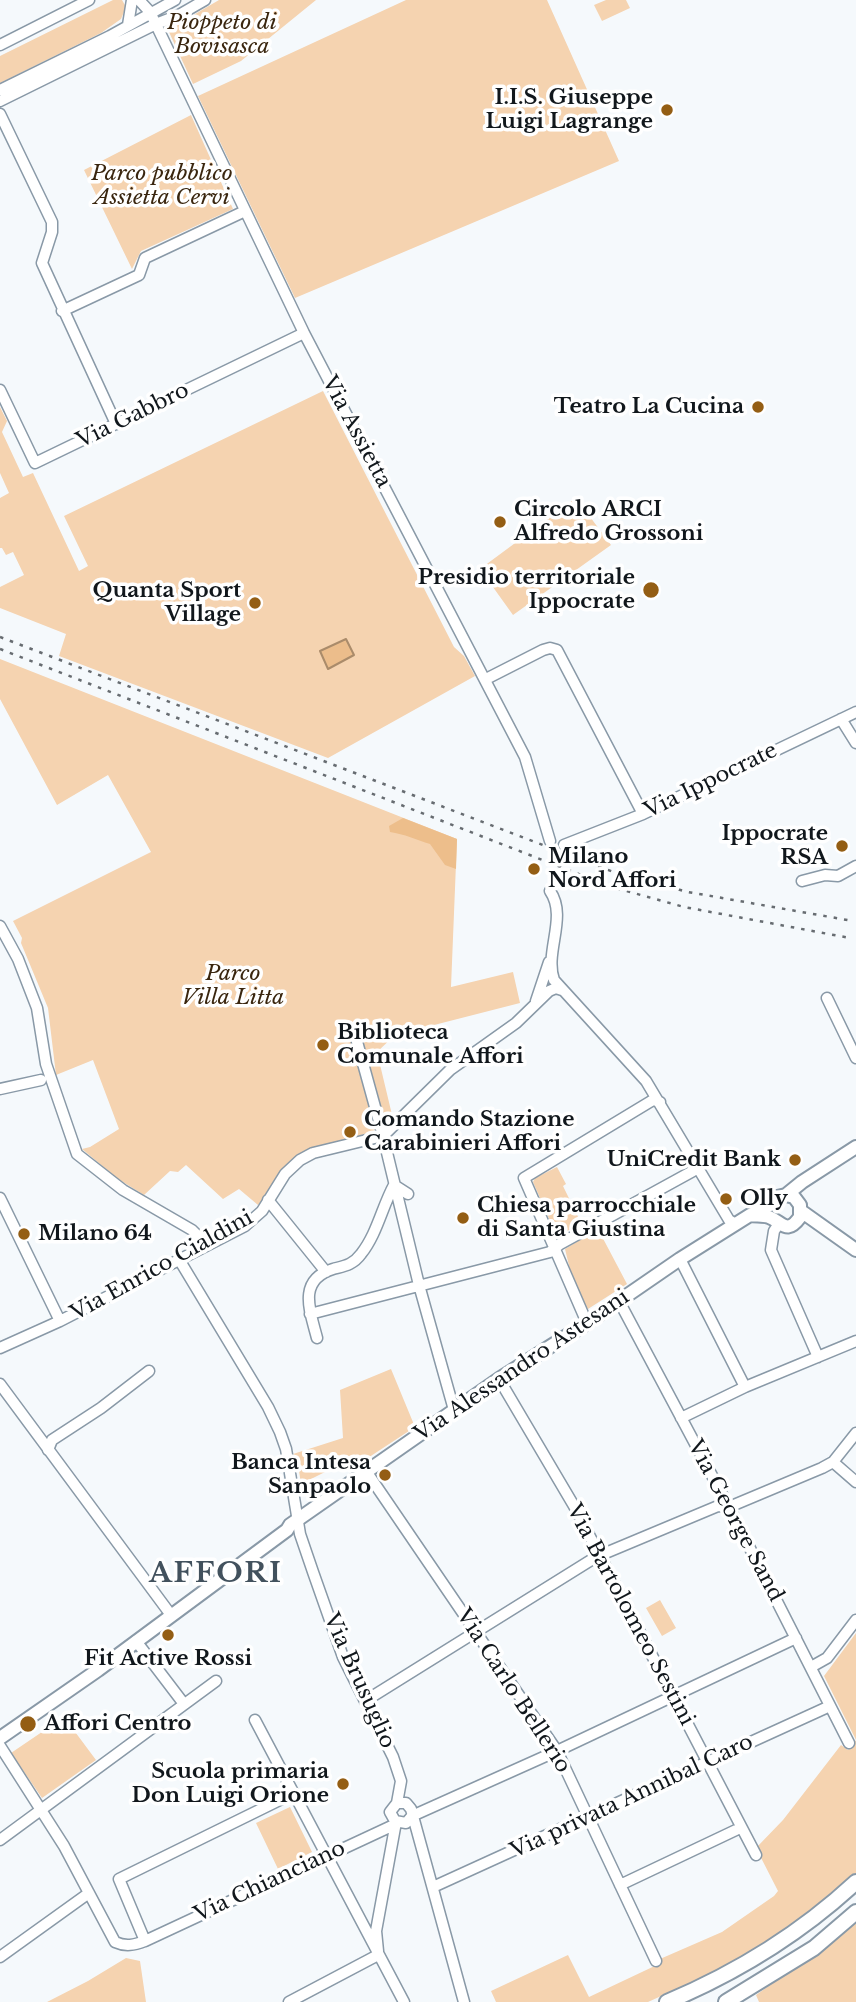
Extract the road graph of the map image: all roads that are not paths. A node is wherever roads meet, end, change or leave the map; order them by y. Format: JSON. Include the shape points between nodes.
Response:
{"nodes":[{"id":1,"x":89,"y":0,"type":"edge"},
{"id":2,"x":132,"y":0,"type":"edge"},
{"id":3,"x":139,"y":0,"type":"edge"},
{"id":4,"x":175,"y":0,"type":"edge"},
{"id":5,"x":205,"y":0,"type":"edge"},
{"id":6,"x":150,"y":12,"type":"junction"},
{"id":7,"x":156,"y":23,"type":"junction"},
{"id":8,"x":128,"y":25,"type":"junction"},
{"id":9,"x":0,"y":45,"type":"edge"},
{"id":10,"x":0,"y":90,"type":"edge"},
{"id":11,"x":0,"y":101,"type":"edge"},
{"id":12,"x":0,"y":114,"type":"edge"},
{"id":13,"x":245,"y":211,"type":"junction"},
{"id":14,"x":62,"y":311,"type":"junction"},
{"id":15,"x":304,"y":334,"type":"junction"},
{"id":16,"x":0,"y":390,"type":"edge"},
{"id":17,"x":116,"y":424,"type":"junction"},
{"id":18,"x":486,"y":679,"type":"junction"},
{"id":19,"x":856,"y":712,"type":"edge"},
{"id":20,"x":841,"y":719,"type":"junction"},
{"id":21,"x":856,"y":743,"type":"edge"},
{"id":22,"x":643,"y":814,"type":"junction"},
{"id":23,"x":550,"y":841,"type":"dead end"},
{"id":24,"x":564,"y":845,"type":"dead end"},
{"id":25,"x":856,"y":866,"type":"edge"},
{"id":26,"x":802,"y":881,"type":"dead end"},
{"id":27,"x":550,"y":891,"type":"dead end"},
{"id":28,"x":0,"y":926,"type":"edge"},
{"id":29,"x":552,"y":955,"type":"junction"},
{"id":30,"x":562,"y":990,"type":"junction"},
{"id":31,"x":827,"y":998,"type":"dead end"},
{"id":32,"x":536,"y":1005,"type":"junction"},
{"id":33,"x":356,"y":1038,"type":"dead end"},
{"id":34,"x":856,"y":1058,"type":"edge"},
{"id":35,"x":46,"y":1064,"type":"junction"},
{"id":36,"x":41,"y":1080,"type":"junction"},
{"id":37,"x":0,"y":1089,"type":"edge"},
{"id":38,"x":54,"y":1091,"type":"junction"},
{"id":39,"x":660,"y":1102,"type":"junction"},
{"id":40,"x":383,"y":1136,"type":"junction"},
{"id":41,"x":856,"y":1147,"type":"edge"},
{"id":42,"x":695,"y":1161,"type":"junction"},
{"id":43,"x":394,"y":1185,"type":"junction"},
{"id":44,"x":408,"y":1194,"type":"dead end"},
{"id":45,"x":0,"y":1198,"type":"edge"},
{"id":46,"x":268,"y":1200,"type":"junction"},
{"id":47,"x":771,"y":1205,"type":"junction"},
{"id":48,"x":796,"y":1206,"type":"junction"},
{"id":49,"x":750,"y":1215,"type":"junction"},
{"id":50,"x":775,"y":1222,"type":"junction"},
{"id":51,"x":735,"y":1224,"type":"junction"},
{"id":52,"x":207,"y":1245,"type":"junction"},
{"id":53,"x":555,"y":1247,"type":"junction"},
{"id":54,"x":856,"y":1250,"type":"edge"},
{"id":55,"x":680,"y":1259,"type":"junction"},
{"id":56,"x":180,"y":1261,"type":"junction"},
{"id":57,"x":326,"y":1272,"type":"junction"},
{"id":58,"x":421,"y":1282,"type":"junction"},
{"id":59,"x":619,"y":1301,"type":"junction"},
{"id":60,"x":310,"y":1314,"type":"junction"},
{"id":61,"x":60,"y":1321,"type":"junction"},
{"id":62,"x":587,"y":1323,"type":"junction"},
{"id":63,"x":317,"y":1338,"type":"dead end"},
{"id":64,"x":856,"y":1341,"type":"edge"},
{"id":65,"x":0,"y":1348,"type":"edge"},
{"id":66,"x":818,"y":1357,"type":"junction"},
{"id":67,"x":149,"y":1371,"type":"dead end"},
{"id":68,"x":499,"y":1379,"type":"junction"},
{"id":69,"x":0,"y":1384,"type":"edge"},
{"id":70,"x":745,"y":1387,"type":"junction"},
{"id":71,"x":454,"y":1410,"type":"junction"},
{"id":72,"x":681,"y":1418,"type":"junction"},
{"id":73,"x":856,"y":1433,"type":"edge"},
{"id":74,"x":48,"y":1450,"type":"junction"},
{"id":75,"x":833,"y":1462,"type":"junction"},
{"id":76,"x":366,"y":1471,"type":"junction"},
{"id":77,"x":856,"y":1482,"type":"edge"},
{"id":78,"x":729,"y":1507,"type":"junction"},
{"id":79,"x":297,"y":1521,"type":"junction"},
{"id":80,"x":600,"y":1556,"type":"junction"},
{"id":81,"x":171,"y":1615,"type":"junction"},
{"id":82,"x":856,"y":1620,"type":"edge"},
{"id":83,"x":475,"y":1632,"type":"junction"},
{"id":84,"x":796,"y":1638,"type":"junction"},
{"id":85,"x":136,"y":1641,"type":"junction"},
{"id":86,"x":811,"y":1667,"type":"junction"},
{"id":87,"x":216,"y":1681,"type":"dead end"},
{"id":88,"x":673,"y":1696,"type":"junction"},
{"id":89,"x":365,"y":1701,"type":"junction"},
{"id":90,"x":184,"y":1704,"type":"junction"},
{"id":91,"x":830,"y":1706,"type":"junction"},
{"id":92,"x":255,"y":1720,"type":"dead end"},
{"id":93,"x":1,"y":1738,"type":"edge"},
{"id":94,"x":849,"y":1743,"type":"dead end"},
{"id":95,"x":557,"y":1751,"type":"junction"},
{"id":96,"x":706,"y":1761,"type":"junction"},
{"id":97,"x":293,"y":1793,"type":"junction"},
{"id":98,"x":397,"y":1803,"type":"junction"},
{"id":99,"x":41,"y":1810,"type":"junction"},
{"id":100,"x":412,"y":1816,"type":"junction"},
{"id":101,"x":589,"y":1817,"type":"junction"},
{"id":102,"x":396,"y":1823,"type":"junction"},
{"id":103,"x":736,"y":1830,"type":"dead end"},
{"id":104,"x":0,"y":1840,"type":"edge"},
{"id":105,"x":755,"y":1855,"type":"dead end"},
{"id":106,"x":326,"y":1856,"type":"junction"},
{"id":107,"x":856,"y":1882,"type":"edge"},
{"id":108,"x":620,"y":1885,"type":"junction"},
{"id":109,"x":433,"y":1887,"type":"junction"},
{"id":110,"x":89,"y":1893,"type":"junction"},
{"id":111,"x":856,"y":1912,"type":"edge"},
{"id":112,"x":145,"y":1941,"type":"junction"},
{"id":113,"x":378,"y":1955,"type":"junction"},
{"id":114,"x":0,"y":1957,"type":"edge"},
{"id":115,"x":656,"y":1961,"type":"dead end"},
{"id":116,"x":289,"y":2002,"type":"edge"},
{"id":117,"x":404,"y":2002,"type":"edge"},
{"id":118,"x":464,"y":2002,"type":"edge"},
{"id":119,"x":667,"y":2002,"type":"edge"},
{"id":120,"x":726,"y":2002,"type":"edge"}],
"edges":[{"from":1,"to":9,"type":"street"},
{"from":2,"to":8,"type":"street"},
{"from":3,"to":6,"type":"street","name":"Via Assietta"},
{"from":4,"to":6,"type":"street"},
{"from":5,"to":7,"type":"street"},
{"from":6,"to":7,"type":"street","name":"Via Assietta"},
{"from":6,"to":8,"type":"street"},
{"from":7,"to":11,"type":"street"},
{"from":7,"to":13,"type":"street","name":"Via Assietta"},
{"from":8,"to":10,"type":"street"},
{"from":12,"to":14,"type":"street","via":[[52,222],[42,263]]},
{"from":13,"to":14,"type":"street","via":[[145,258],[139,275]]},
{"from":13,"to":15,"type":"street","name":"Via Assietta"},
{"from":14,"to":17,"type":"street"},
{"from":15,"to":17,"type":"street","name":"Via Gabbro"},
{"from":15,"to":18,"type":"street","name":"Via Assietta"},
{"from":16,"to":17,"type":"street","name":"Via Gabbro","via":[[35,463]]},
{"from":18,"to":22,"type":"street","via":[[542,650],[556,650]]},
{"from":18,"to":23,"type":"street","name":"Via Assietta","via":[[525,757]]},
{"from":19,"to":20,"type":"street","name":"Via Ippocrate"},
{"from":20,"to":21,"type":"street"},
{"from":20,"to":22,"type":"street","name":"Via Ippocrate"},
{"from":22,"to":24,"type":"street","name":"Via Ippocrate"},
{"from":25,"to":26,"type":"street","via":[[838,876]]},
{"from":27,"to":29,"type":"street","via":[[557,906]]},
{"from":28,"to":35,"type":"street","via":[[37,1008]]},
{"from":29,"to":30,"type":"street","via":[[553,976]]},
{"from":29,"to":32,"type":"street"},
{"from":30,"to":32,"type":"street","via":[[551,990]]},
{"from":30,"to":39,"type":"street"},
{"from":31,"to":34,"type":"street"},
{"from":32,"to":40,"type":"street","via":[[450,1070]]},
{"from":33,"to":40,"type":"street"},
{"from":35,"to":36,"type":"street"},
{"from":35,"to":38,"type":"street"},
{"from":36,"to":37,"type":"street"},
{"from":36,"to":38,"type":"street"},
{"from":38,"to":52,"type":"street","via":[[77,1154],[123,1190],[192,1230]]},
{"from":39,"to":42,"type":"street"},
{"from":39,"to":53,"type":"street","via":[[653,1100],[524,1178]]},
{"from":40,"to":43,"type":"street"},
{"from":40,"to":46,"type":"street","name":"Via Enrico Cialdini","via":[[305,1157],[285,1174]]},
{"from":41,"to":48,"type":"main road","via":[[805,1180]]},
{"from":42,"to":51,"type":"street"},
{"from":42,"to":53,"type":"street","via":[[693,1171]]},
{"from":43,"to":44,"type":"street"},
{"from":43,"to":57,"type":"street","via":[[360,1256]]},
{"from":43,"to":58,"type":"street"},
{"from":45,"to":61,"type":"street"},
{"from":46,"to":52,"type":"street","name":"Via Enrico Cialdini","via":[[245,1226]]},
{"from":46,"to":57,"type":"street"},
{"from":47,"to":48,"type":"main road","name":"Via Alessandro Astesani","via":[[777,1197]]},
{"from":47,"to":49,"type":"main road","name":"Via Alessandro Astesani"},
{"from":47,"to":50,"type":"main road"},
{"from":48,"to":50,"type":"main road","via":[[792,1225]]},
{"from":48,"to":54,"type":"main road"},
{"from":49,"to":50,"type":"main road"},
{"from":49,"to":51,"type":"main road","name":"Via Alessandro Astesani"},
{"from":50,"to":66,"type":"street","via":[[771,1250]]},
{"from":51,"to":55,"type":"main road","name":"Via Alessandro Astesani"},
{"from":52,"to":56,"type":"street","name":"Via Enrico Cialdini"},
{"from":53,"to":58,"type":"street","via":[[550,1252]]},
{"from":53,"to":62,"type":"street"},
{"from":55,"to":59,"type":"main road","name":"Via Alessandro Astesani"},
{"from":55,"to":70,"type":"street"},
{"from":56,"to":61,"type":"street","name":"Via Enrico Cialdini"},
{"from":56,"to":79,"type":"street","name":"Via Brusuglio","via":[[281,1432]]},
{"from":57,"to":60,"type":"street","via":[[312,1281],[308,1291]]},
{"from":58,"to":60,"type":"street"},
{"from":58,"to":71,"type":"street"},
{"from":59,"to":62,"type":"main road","name":"Via Alessandro Astesani"},
{"from":59,"to":72,"type":"street","name":"Via George Sand"},
{"from":60,"to":63,"type":"street"},
{"from":61,"to":65,"type":"street","name":"Via Enrico Cialdini"},
{"from":62,"to":68,"type":"main road","name":"Via Alessandro Astesani"},
{"from":64,"to":66,"type":"street"},
{"from":66,"to":70,"type":"street"},
{"from":67,"to":74,"type":"street","via":[[52,1440]]},
{"from":68,"to":71,"type":"main road","name":"Via Alessandro Astesani"},
{"from":68,"to":80,"type":"street","name":"Via Bartolomeo Sestini"},
{"from":69,"to":74,"type":"street"},
{"from":70,"to":72,"type":"street"},
{"from":71,"to":76,"type":"main road","name":"Via Alessandro Astesani"},
{"from":72,"to":78,"type":"street","name":"Via George Sand"},
{"from":73,"to":75,"type":"street"},
{"from":74,"to":81,"type":"street"},
{"from":75,"to":77,"type":"street"},
{"from":75,"to":78,"type":"street"},
{"from":76,"to":79,"type":"main road","name":"Via Alessandro Astesani"},
{"from":76,"to":83,"type":"street","name":"Via Carlo Bellerio"},
{"from":78,"to":80,"type":"street","via":[[718,1506]]},
{"from":78,"to":84,"type":"street","name":"Via George Sand"},
{"from":79,"to":81,"type":"main road","name":"Via Alessandro Astesani"},
{"from":79,"to":89,"type":"street","name":"Via Brusuglio","via":[[343,1657]]},
{"from":80,"to":83,"type":"street"},
{"from":80,"to":88,"type":"street","name":"Via Bartolomeo Sestini"},
{"from":81,"to":85,"type":"main road","name":"Via Alessandro Astesani"},
{"from":82,"to":86,"type":"street","via":[[827,1658]]},
{"from":83,"to":89,"type":"street"},
{"from":83,"to":95,"type":"street","name":"Via Carlo Bellerio"},
{"from":84,"to":86,"type":"street","name":"Via George Sand"},
{"from":84,"to":88,"type":"street"},
{"from":85,"to":90,"type":"street"},
{"from":85,"to":93,"type":"main road","name":"Via Alessandro Astesani"},
{"from":86,"to":91,"type":"street","name":"Via George Sand"},
{"from":87,"to":90,"type":"street"},
{"from":88,"to":95,"type":"street"},
{"from":88,"to":96,"type":"street","name":"Via Bartolomeo Sestini"},
{"from":89,"to":98,"type":"street","name":"Via Brusuglio","via":[[401,1781]]},
{"from":90,"to":99,"type":"street"},
{"from":91,"to":94,"type":"street","name":"Via George Sand"},
{"from":91,"to":96,"type":"street","name":"Via privata Annibal Caro"},
{"from":92,"to":97,"type":"street"},
{"from":93,"to":99,"type":"street"},
{"from":95,"to":100,"type":"street"},
{"from":95,"to":101,"type":"street","name":"Via Carlo Bellerio"},
{"from":96,"to":101,"type":"street","name":"Via privata Annibal Caro"},
{"from":96,"to":105,"type":"street","name":"Via Bartolomeo Sestini"},
{"from":97,"to":106,"type":"street"},
{"from":97,"to":112,"type":"street","via":[[119,1879]]},
{"from":98,"to":100,"type":"street","via":[[408,1805]]},
{"from":98,"to":102,"type":"street","name":"Via Brusuglio","via":[[390,1812]]},
{"from":99,"to":104,"type":"street"},
{"from":99,"to":110,"type":"street"},
{"from":100,"to":102,"type":"street","via":[[406,1823]]},
{"from":100,"to":109,"type":"street"},
{"from":101,"to":108,"type":"street","name":"Via Carlo Bellerio"},
{"from":101,"to":109,"type":"street","name":"Via privata Annibal Caro"},
{"from":102,"to":106,"type":"street","name":"Via Chianciano"},
{"from":102,"to":113,"type":"street","via":[[376,1931]]},
{"from":103,"to":108,"type":"street"},
{"from":106,"to":112,"type":"street","name":"Via Chianciano"},
{"from":106,"to":113,"type":"street"},
{"from":107,"to":119,"type":"highway","via":[[779,1943]]},
{"from":108,"to":115,"type":"street","name":"Via Carlo Bellerio"},
{"from":109,"to":118,"type":"street"},
{"from":110,"to":112,"type":"street","via":[[115,1942],[128,1946]]},
{"from":110,"to":114,"type":"street"},
{"from":111,"to":120,"type":"highway","via":[[814,1948]]},
{"from":113,"to":116,"type":"street"},
{"from":113,"to":117,"type":"street"}]}
